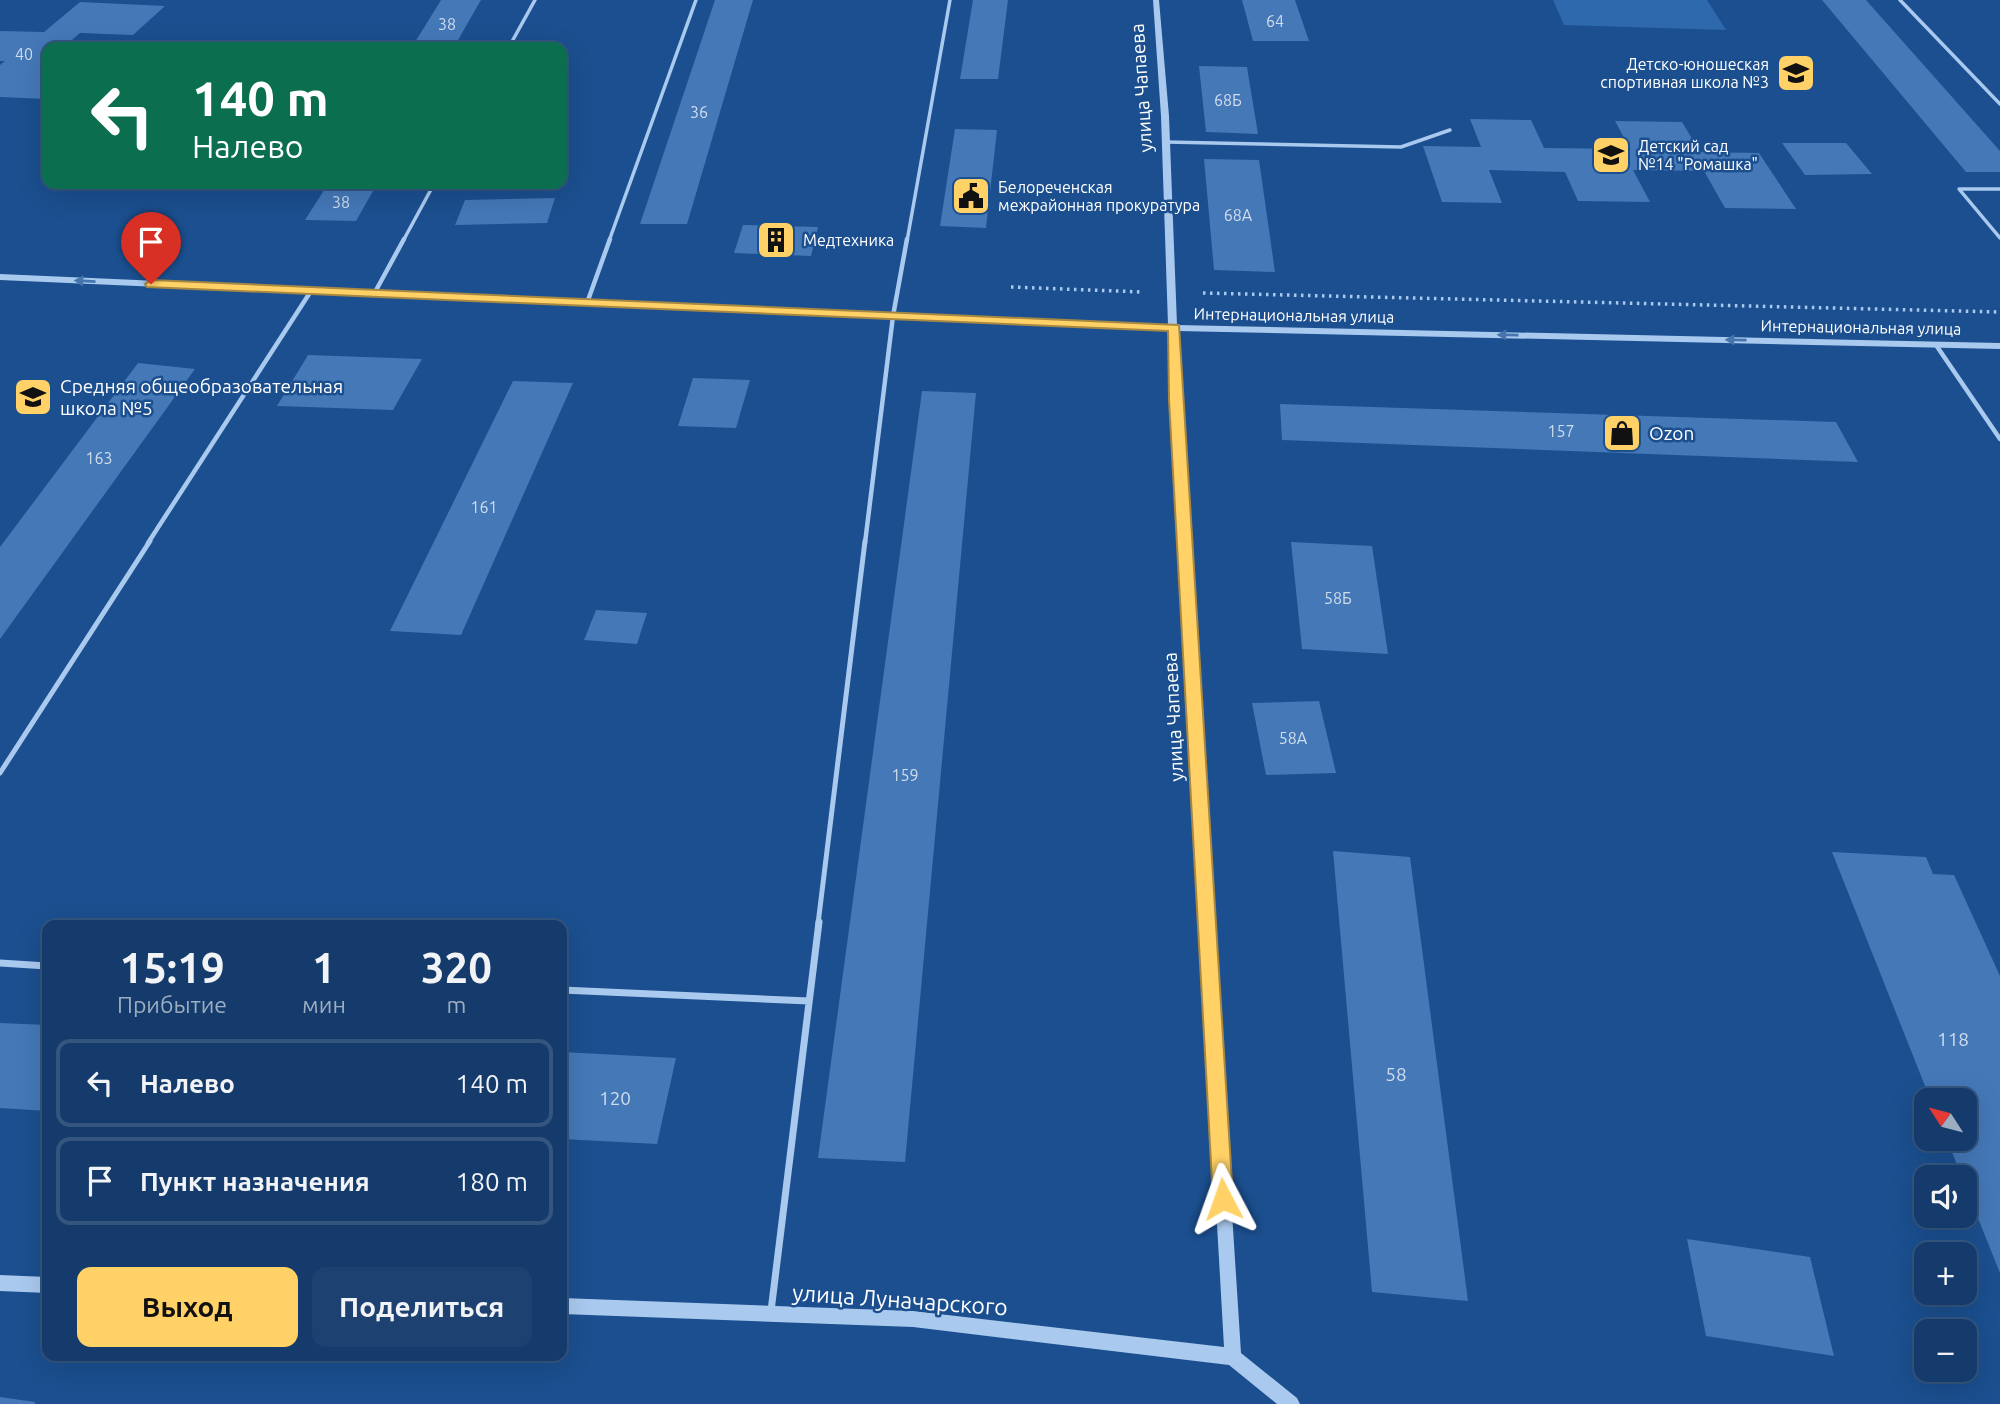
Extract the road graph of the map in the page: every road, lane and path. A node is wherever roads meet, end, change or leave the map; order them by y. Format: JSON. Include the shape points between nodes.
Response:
{"nodes":[{"id":1,"x":535,"y":0,"type":"edge"},
{"id":2,"x":696,"y":0,"type":"edge"},
{"id":3,"x":950,"y":0,"type":"edge"},
{"id":4,"x":1156,"y":0,"type":"edge"},
{"id":5,"x":1900,"y":0,"type":"edge"},
{"id":6,"x":512,"y":42,"type":"edge"},
{"id":7,"x":2000,"y":104,"type":"edge"},
{"id":8,"x":1450,"y":130,"type":"dead end"},
{"id":9,"x":1166,"y":142,"type":"junction"},
{"id":10,"x":431,"y":189,"type":"edge"},
{"id":11,"x":2000,"y":189,"type":"edge"},
{"id":12,"x":2000,"y":239,"type":"edge"},
{"id":13,"x":0,"y":277,"type":"edge"},
{"id":14,"x":311,"y":291,"type":"junction"},
{"id":15,"x":1135,"y":292,"type":"dead end"},
{"id":16,"x":1172,"y":293,"type":"junction"},
{"id":17,"x":374,"y":294,"type":"junction"},
{"id":18,"x":587,"y":303,"type":"junction"},
{"id":19,"x":2000,"y":312,"type":"edge"},
{"id":20,"x":893,"y":316,"type":"junction"},
{"id":21,"x":1174,"y":328,"type":"junction"},
{"id":22,"x":1936,"y":345,"type":"junction"},
{"id":23,"x":2000,"y":346,"type":"edge"},
{"id":24,"x":2000,"y":439,"type":"edge"},
{"id":25,"x":0,"y":773,"type":"edge"},
{"id":26,"x":0,"y":963,"type":"edge"},
{"id":27,"x":42,"y":965,"type":"edge"},
{"id":28,"x":567,"y":990,"type":"edge"},
{"id":29,"x":809,"y":1001,"type":"junction"},
{"id":30,"x":0,"y":1283,"type":"edge"},
{"id":31,"x":42,"y":1285,"type":"edge"},
{"id":32,"x":567,"y":1306,"type":"edge"},
{"id":33,"x":771,"y":1314,"type":"junction"},
{"id":34,"x":1233,"y":1357,"type":"junction"},
{"id":35,"x":1291,"y":1404,"type":"edge"}],
"edges":[{"from":1,"to":6,"type":"lane"},
{"from":2,"to":18,"type":"lane"},
{"from":3,"to":20,"type":"lane"},
{"from":4,"to":9,"type":"street","name":"улица Чапаева"},
{"from":5,"to":7,"type":"lane"},
{"from":8,"to":9,"type":"lane","via":[[1401,147]]},
{"from":9,"to":16,"type":"street","name":"улица Чапаева"},
{"from":10,"to":17,"type":"lane"},
{"from":11,"to":12,"type":"lane","via":[[1959,189]]},
{"from":14,"to":13,"type":"street","name":"Интернациональная улица","one_way":true},
{"from":14,"to":17,"type":"street","name":"Интернациональная улица"},
{"from":14,"to":25,"type":"lane"},
{"from":15,"to":16,"type":"path"},
{"from":16,"to":19,"type":"path"},
{"from":16,"to":21,"type":"street","name":"улица Чапаева"},
{"from":17,"to":18,"type":"street","name":"Интернациональная улица"},
{"from":18,"to":20,"type":"street","name":"Интернациональная улица"},
{"from":20,"to":21,"type":"street","name":"Интернациональная улица"},
{"from":20,"to":29,"type":"lane"},
{"from":22,"to":21,"type":"street","name":"Интернациональная улица","one_way":true},
{"from":21,"to":34,"type":"street","name":"улица Чапаева"},
{"from":22,"to":23,"type":"street","name":"Интернациональная улица"},
{"from":22,"to":24,"type":"lane"},
{"from":26,"to":27,"type":"lane"},
{"from":28,"to":29,"type":"lane"},
{"from":29,"to":33,"type":"lane"},
{"from":30,"to":31,"type":"street"},
{"from":32,"to":33,"type":"street","name":"улица Луначарского"},
{"from":33,"to":34,"type":"street","name":"улица Луначарского","via":[[913,1319]]},
{"from":34,"to":35,"type":"street"}]}
